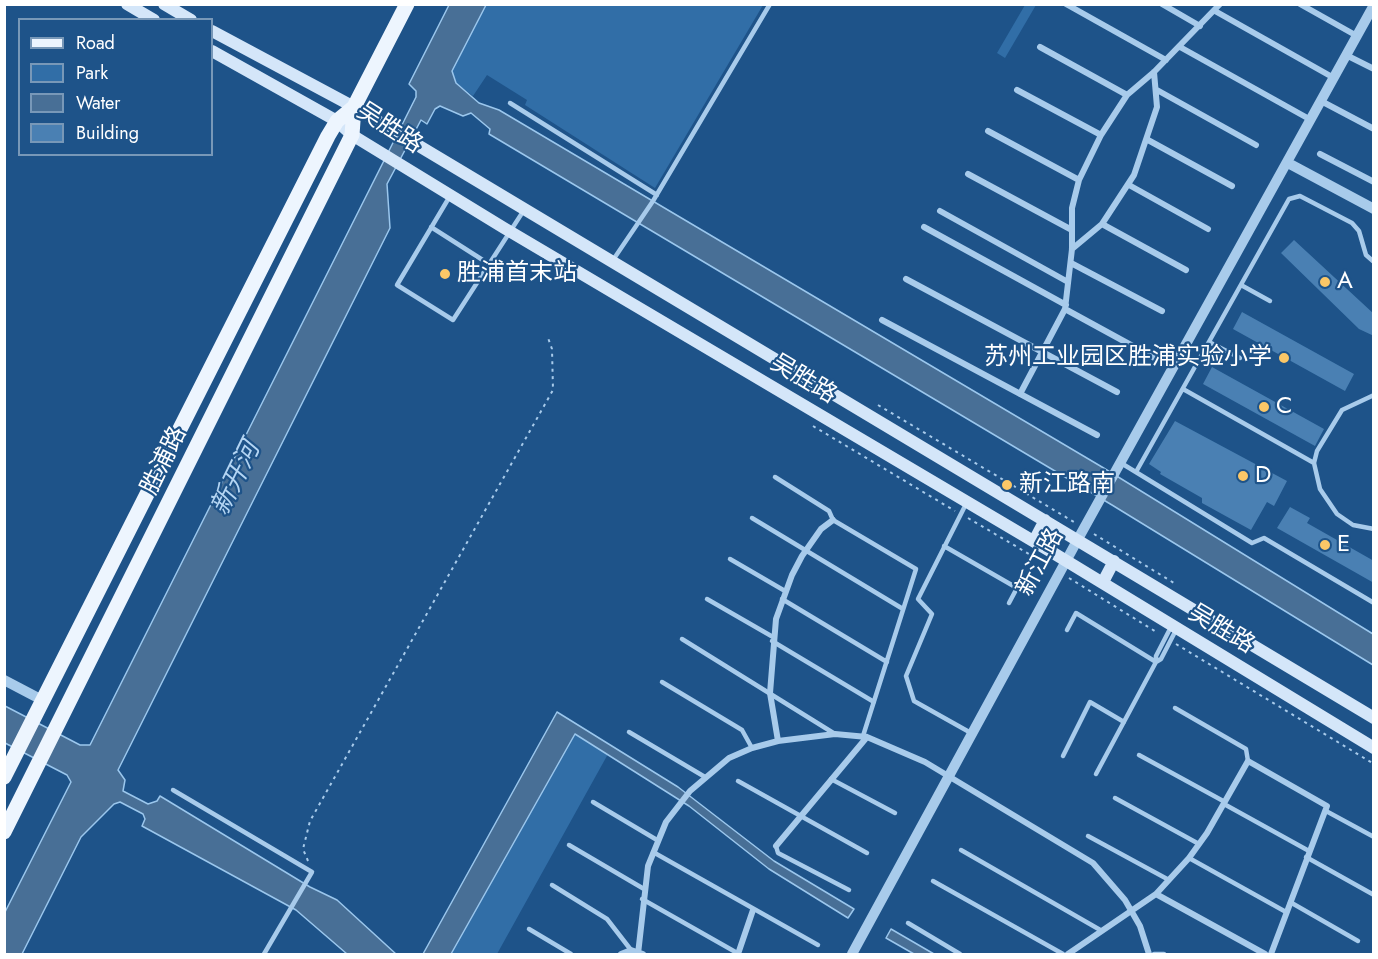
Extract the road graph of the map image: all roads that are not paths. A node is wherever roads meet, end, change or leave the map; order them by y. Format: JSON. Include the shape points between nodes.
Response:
{"nodes":[{"id":1,"x":127,"y":4,"type":"edge"},
{"id":2,"x":164,"y":4,"type":"edge"},
{"id":3,"x":407,"y":4,"type":"edge"},
{"id":4,"x":770,"y":4,"type":"edge"},
{"id":5,"x":1066,"y":4,"type":"edge"},
{"id":6,"x":1162,"y":4,"type":"edge"},
{"id":7,"x":1220,"y":4,"type":"edge"},
{"id":8,"x":1300,"y":4,"type":"edge"},
{"id":9,"x":1215,"y":11,"type":"junction"},
{"id":10,"x":1372,"y":11,"type":"edge"},
{"id":11,"x":151,"y":18,"type":"edge"},
{"id":12,"x":188,"y":18,"type":"edge"},
{"id":13,"x":1200,"y":26,"type":"junction"},
{"id":14,"x":213,"y":32,"type":"edge"},
{"id":15,"x":1357,"y":36,"type":"junction"},
{"id":16,"x":1180,"y":47,"type":"junction"},
{"id":17,"x":1040,"y":48,"type":"dead end"},
{"id":18,"x":213,"y":52,"type":"edge"},
{"id":19,"x":1346,"y":55,"type":"junction"},
{"id":20,"x":1166,"y":60,"type":"junction"},
{"id":21,"x":1374,"y":69,"type":"edge"},
{"id":22,"x":1154,"y":72,"type":"junction"},
{"id":23,"x":1334,"y":78,"type":"junction"},
{"id":24,"x":1017,"y":90,"type":"dead end"},
{"id":25,"x":1157,"y":90,"type":"junction"},
{"id":26,"x":1127,"y":95,"type":"junction"},
{"id":27,"x":1321,"y":101,"type":"junction"},
{"id":28,"x":510,"y":104,"type":"dead end"},
{"id":29,"x":354,"y":107,"type":"junction"},
{"id":30,"x":1311,"y":120,"type":"junction"},
{"id":31,"x":337,"y":121,"type":"junction"},
{"id":32,"x":1374,"y":129,"type":"edge"},
{"id":33,"x":988,"y":131,"type":"dead end"},
{"id":34,"x":352,"y":135,"type":"junction"},
{"id":35,"x":1101,"y":135,"type":"junction"},
{"id":36,"x":1148,"y":140,"type":"junction"},
{"id":37,"x":1256,"y":144,"type":"dead end"},
{"id":38,"x":1320,"y":154,"type":"dead end"},
{"id":39,"x":1288,"y":163,"type":"junction"},
{"id":40,"x":968,"y":174,"type":"dead end"},
{"id":41,"x":1079,"y":180,"type":"junction"},
{"id":42,"x":1374,"y":183,"type":"edge"},
{"id":43,"x":1129,"y":185,"type":"junction"},
{"id":44,"x":1232,"y":186,"type":"dead end"},
{"id":45,"x":451,"y":194,"type":"junction"},
{"id":46,"x":657,"y":195,"type":"junction"},
{"id":47,"x":1374,"y":209,"type":"edge"},
{"id":48,"x":524,"y":210,"type":"junction"},
{"id":49,"x":940,"y":211,"type":"dead end"},
{"id":50,"x":1102,"y":224,"type":"junction"},
{"id":51,"x":431,"y":227,"type":"junction"},
{"id":52,"x":924,"y":227,"type":"dead end"},
{"id":53,"x":1070,"y":229,"type":"junction"},
{"id":54,"x":1208,"y":229,"type":"dead end"},
{"id":55,"x":510,"y":232,"type":"junction"},
{"id":56,"x":1072,"y":249,"type":"junction"},
{"id":57,"x":613,"y":262,"type":"junction"},
{"id":58,"x":1374,"y":262,"type":"edge"},
{"id":59,"x":1071,"y":263,"type":"junction"},
{"id":60,"x":489,"y":264,"type":"junction"},
{"id":61,"x":1186,"y":270,"type":"dead end"},
{"id":62,"x":906,"y":279,"type":"dead end"},
{"id":63,"x":1068,"y":282,"type":"junction"},
{"id":64,"x":1241,"y":285,"type":"junction"},
{"id":65,"x":1270,"y":301,"type":"dead end"},
{"id":66,"x":1066,"y":307,"type":"junction"},
{"id":67,"x":1162,"y":311,"type":"dead end"},
{"id":68,"x":882,"y":320,"type":"dead end"},
{"id":69,"x":1209,"y":342,"type":"junction"},
{"id":70,"x":1043,"y":351,"type":"junction"},
{"id":71,"x":1240,"y":358,"type":"dead end"},
{"id":72,"x":1173,"y":368,"type":"junction"},
{"id":73,"x":1183,"y":389,"type":"junction"},
{"id":74,"x":1117,"y":392,"type":"dead end"},
{"id":75,"x":1020,"y":394,"type":"junction"},
{"id":76,"x":1374,"y":395,"type":"edge"},
{"id":77,"x":1097,"y":435,"type":"dead end"},
{"id":78,"x":1314,"y":463,"type":"junction"},
{"id":79,"x":1118,"y":467,"type":"junction"},
{"id":80,"x":1136,"y":472,"type":"junction"},
{"id":81,"x":775,"y":477,"type":"dead end"},
{"id":82,"x":968,"y":502,"type":"junction"},
{"id":83,"x":752,"y":518,"type":"dead end"},
{"id":84,"x":833,"y":520,"type":"junction"},
{"id":85,"x":1046,"y":520,"type":"junction"},
{"id":86,"x":1374,"y":529,"type":"edge"},
{"id":87,"x":1078,"y":539,"type":"junction"},
{"id":88,"x":1034,"y":541,"type":"junction"},
{"id":89,"x":944,"y":546,"type":"junction"},
{"id":90,"x":806,"y":549,"type":"junction"},
{"id":91,"x":730,"y":559,"type":"dead end"},
{"id":92,"x":1067,"y":561,"type":"junction"},
{"id":93,"x":1114,"y":561,"type":"junction"},
{"id":94,"x":1102,"y":582,"type":"junction"},
{"id":95,"x":785,"y":591,"type":"junction"},
{"id":96,"x":707,"y":599,"type":"dead end"},
{"id":97,"x":782,"y":599,"type":"junction"},
{"id":98,"x":1009,"y":603,"type":"dead end"},
{"id":99,"x":1374,"y":603,"type":"edge"},
{"id":100,"x":903,"y":609,"type":"junction"},
{"id":101,"x":1175,"y":626,"type":"junction"},
{"id":102,"x":1067,"y":630,"type":"dead end"},
{"id":103,"x":682,"y":639,"type":"dead end"},
{"id":104,"x":773,"y":639,"type":"junction"},
{"id":105,"x":886,"y":662,"type":"junction"},
{"id":106,"x":1156,"y":662,"type":"junction"},
{"id":107,"x":4,"y":680,"type":"edge"},
{"id":108,"x":662,"y":682,"type":"dead end"},
{"id":109,"x":770,"y":693,"type":"junction"},
{"id":110,"x":44,"y":700,"type":"junction"},
{"id":111,"x":874,"y":702,"type":"junction"},
{"id":112,"x":1175,"y":708,"type":"dead end"},
{"id":113,"x":1374,"y":718,"type":"edge"},
{"id":114,"x":1124,"y":722,"type":"junction"},
{"id":115,"x":629,"y":732,"type":"dead end"},
{"id":116,"x":835,"y":734,"type":"junction"},
{"id":117,"x":972,"y":734,"type":"junction"},
{"id":118,"x":865,"y":737,"type":"junction"},
{"id":119,"x":778,"y":741,"type":"junction"},
{"id":120,"x":752,"y":748,"type":"junction"},
{"id":121,"x":1374,"y":748,"type":"edge"},
{"id":122,"x":1139,"y":755,"type":"dead end"},
{"id":123,"x":1063,"y":756,"type":"dead end"},
{"id":124,"x":1248,"y":761,"type":"junction"},
{"id":125,"x":1096,"y":774,"type":"dead end"},
{"id":126,"x":950,"y":776,"type":"junction"},
{"id":127,"x":4,"y":777,"type":"edge"},
{"id":128,"x":705,"y":777,"type":"junction"},
{"id":129,"x":831,"y":779,"type":"junction"},
{"id":130,"x":738,"y":781,"type":"dead end"},
{"id":131,"x":173,"y":790,"type":"dead end"},
{"id":132,"x":1115,"y":798,"type":"dead end"},
{"id":133,"x":593,"y":802,"type":"dead end"},
{"id":134,"x":1225,"y":803,"type":"junction"},
{"id":135,"x":1326,"y":811,"type":"junction"},
{"id":136,"x":896,"y":813,"type":"dead end"},
{"id":137,"x":800,"y":818,"type":"junction"},
{"id":138,"x":4,"y":832,"type":"edge"},
{"id":139,"x":1088,"y":836,"type":"dead end"},
{"id":140,"x":1374,"y":837,"type":"edge"},
{"id":141,"x":657,"y":840,"type":"junction"},
{"id":142,"x":1199,"y":844,"type":"junction"},
{"id":143,"x":569,"y":845,"type":"dead end"},
{"id":144,"x":776,"y":846,"type":"joint"},
{"id":145,"x":961,"y":850,"type":"dead end"},
{"id":146,"x":653,"y":852,"type":"junction"},
{"id":147,"x":867,"y":853,"type":"dead end"},
{"id":148,"x":1307,"y":854,"type":"junction"},
{"id":149,"x":1190,"y":858,"type":"junction"},
{"id":150,"x":1169,"y":880,"type":"junction"},
{"id":151,"x":933,"y":881,"type":"dead end"},
{"id":152,"x":552,"y":885,"type":"dead end"},
{"id":153,"x":644,"y":889,"type":"junction"},
{"id":154,"x":849,"y":890,"type":"dead end"},
{"id":155,"x":1156,"y":894,"type":"junction"},
{"id":156,"x":1374,"y":895,"type":"edge"},
{"id":157,"x":642,"y":899,"type":"junction"},
{"id":158,"x":1290,"y":902,"type":"junction"},
{"id":159,"x":753,"y":910,"type":"junction"},
{"id":160,"x":1132,"y":911,"type":"junction"},
{"id":161,"x":1286,"y":912,"type":"junction"},
{"id":162,"x":908,"y":923,"type":"dead end"},
{"id":163,"x":529,"y":929,"type":"dead end"},
{"id":164,"x":1102,"y":931,"type":"junction"},
{"id":165,"x":1358,"y":941,"type":"dead end"},
{"id":166,"x":818,"y":945,"type":"dead end"},
{"id":167,"x":631,"y":950,"type":"junction"},
{"id":168,"x":264,"y":954,"type":"edge"},
{"id":169,"x":571,"y":954,"type":"edge"},
{"id":170,"x":621,"y":954,"type":"edge"},
{"id":171,"x":640,"y":954,"type":"edge"},
{"id":172,"x":738,"y":954,"type":"edge"},
{"id":173,"x":852,"y":954,"type":"edge"},
{"id":174,"x":960,"y":954,"type":"edge"},
{"id":175,"x":1063,"y":954,"type":"edge"},
{"id":176,"x":1068,"y":954,"type":"edge"},
{"id":177,"x":1151,"y":954,"type":"edge"},
{"id":178,"x":1164,"y":954,"type":"edge"},
{"id":179,"x":1265,"y":954,"type":"edge"},
{"id":180,"x":1271,"y":954,"type":"edge"}],
"edges":[{"from":1,"to":11,"type":"main road"},
{"from":2,"to":12,"type":"main road"},
{"from":3,"to":29,"type":"main road","name":"胜浦路"},
{"from":4,"to":46,"type":"lane"},
{"from":5,"to":20,"type":"street"},
{"from":6,"to":13,"type":"street"},
{"from":7,"to":9,"type":"street"},
{"from":8,"to":15,"type":"street"},
{"from":9,"to":13,"type":"street"},
{"from":9,"to":23,"type":"street"},
{"from":10,"to":15,"type":"street","name":"新江路"},
{"from":13,"to":16,"type":"street"},
{"from":14,"to":29,"type":"main road","name":"吴胜路"},
{"from":15,"to":19,"type":"street","name":"新江路"},
{"from":16,"to":20,"type":"street"},
{"from":16,"to":30,"type":"street"},
{"from":17,"to":26,"type":"street"},
{"from":18,"to":31,"type":"main road","name":"吴胜路"},
{"from":19,"to":21,"type":"street"},
{"from":19,"to":23,"type":"street","name":"新江路"},
{"from":20,"to":22,"type":"street"},
{"from":22,"to":25,"type":"street"},
{"from":22,"to":26,"type":"street"},
{"from":23,"to":27,"type":"street","name":"新江路"},
{"from":24,"to":35,"type":"street"},
{"from":25,"to":36,"type":"street","via":[[1157,107]]},
{"from":25,"to":37,"type":"street"},
{"from":26,"to":35,"type":"street"},
{"from":27,"to":30,"type":"street","name":"新江路"},
{"from":27,"to":32,"type":"street"},
{"from":28,"to":46,"type":"lane"},
{"from":29,"to":31,"type":"main road","name":"胜浦路"},
{"from":29,"to":34,"type":"main road","name":"胜浦路"},
{"from":29,"to":48,"type":"main road","name":"吴胜路"},
{"from":30,"to":39,"type":"street","name":"新江路"},
{"from":31,"to":34,"type":"main road","name":"吴胜路"},
{"from":31,"to":110,"type":"main road","name":"胜浦路"},
{"from":33,"to":41,"type":"street"},
{"from":34,"to":45,"type":"main road","name":"吴胜路"},
{"from":34,"to":138,"type":"main road","name":"胜浦路"},
{"from":35,"to":41,"type":"street"},
{"from":36,"to":43,"type":"street"},
{"from":36,"to":44,"type":"street"},
{"from":38,"to":42,"type":"street"},
{"from":39,"to":47,"type":"street"},
{"from":39,"to":72,"type":"street","name":"新江路"},
{"from":40,"to":53,"type":"street"},
{"from":41,"to":53,"type":"street"},
{"from":43,"to":50,"type":"street"},
{"from":43,"to":54,"type":"street"},
{"from":45,"to":51,"type":"lane"},
{"from":45,"to":55,"type":"main road","name":"吴胜路"},
{"from":46,"to":57,"type":"lane"},
{"from":48,"to":55,"type":"lane"},
{"from":48,"to":57,"type":"main road","name":"吴胜路"},
{"from":49,"to":63,"type":"street"},
{"from":50,"to":56,"type":"street"},
{"from":50,"to":61,"type":"street"},
{"from":51,"to":60,"type":"lane"},
{"from":51,"to":60,"type":"lane","via":[[397,285],[453,320]]},
{"from":52,"to":66,"type":"street"},
{"from":53,"to":56,"type":"street"},
{"from":55,"to":60,"type":"lane"},
{"from":55,"to":82,"type":"main road","name":"吴胜路"},
{"from":56,"to":59,"type":"street"},
{"from":57,"to":85,"type":"main road","name":"吴胜路"},
{"from":58,"to":64,"type":"lane","via":[[1366,255],[1359,231],[1352,223],[1294,196]]},
{"from":59,"to":63,"type":"street"},
{"from":59,"to":67,"type":"street"},
{"from":62,"to":70,"type":"street"},
{"from":63,"to":66,"type":"street"},
{"from":64,"to":65,"type":"lane"},
{"from":64,"to":69,"type":"lane"},
{"from":66,"to":70,"type":"street"},
{"from":66,"to":72,"type":"street"},
{"from":68,"to":75,"type":"street"},
{"from":69,"to":71,"type":"lane"},
{"from":69,"to":73,"type":"lane"},
{"from":70,"to":74,"type":"street"},
{"from":70,"to":75,"type":"street"},
{"from":72,"to":79,"type":"street","name":"新江路"},
{"from":73,"to":78,"type":"lane"},
{"from":73,"to":80,"type":"lane"},
{"from":75,"to":77,"type":"street"},
{"from":76,"to":78,"type":"lane","via":[[1342,410]]},
{"from":78,"to":86,"type":"lane","via":[[1320,489],[1337,514],[1353,525]]},
{"from":79,"to":80,"type":"lane"},
{"from":79,"to":87,"type":"street","name":"新江路"},
{"from":80,"to":99,"type":"lane","via":[[1252,543],[1264,538]]},
{"from":81,"to":84,"type":"lane","via":[[829,511]]},
{"from":82,"to":88,"type":"main road","name":"吴胜路"},
{"from":82,"to":89,"type":"lane"},
{"from":83,"to":90,"type":"lane"},
{"from":84,"to":90,"type":"street"},
{"from":84,"to":100,"type":"lane","via":[[916,569]]},
{"from":85,"to":87,"type":"main road","name":"吴胜路"},
{"from":85,"to":88,"type":"main road"},
{"from":87,"to":92,"type":"street","name":"新江路"},
{"from":87,"to":93,"type":"main road","name":"吴胜路"},
{"from":88,"to":92,"type":"main road","name":"吴胜路"},
{"from":89,"to":98,"type":"lane","via":[[1017,588]]},
{"from":89,"to":117,"type":"lane","via":[[918,599],[932,614],[906,675],[914,701]]},
{"from":90,"to":95,"type":"street"},
{"from":90,"to":100,"type":"lane"},
{"from":91,"to":95,"type":"lane"},
{"from":92,"to":94,"type":"main road","name":"吴胜路"},
{"from":92,"to":117,"type":"street","name":"新江路"},
{"from":93,"to":94,"type":"main road"},
{"from":93,"to":113,"type":"main road","name":"吴胜路"},
{"from":94,"to":101,"type":"main road","name":"吴胜路"},
{"from":95,"to":97,"type":"street"},
{"from":96,"to":104,"type":"lane"},
{"from":97,"to":104,"type":"street"},
{"from":97,"to":105,"type":"lane"},
{"from":100,"to":105,"type":"lane"},
{"from":101,"to":106,"type":"lane"},
{"from":101,"to":121,"type":"main road","name":"吴胜路"},
{"from":102,"to":106,"type":"lane","via":[[1076,613]]},
{"from":103,"to":109,"type":"lane"},
{"from":104,"to":109,"type":"street"},
{"from":104,"to":111,"type":"lane"},
{"from":105,"to":111,"type":"lane"},
{"from":106,"to":114,"type":"lane"},
{"from":107,"to":110,"type":"street"},
{"from":108,"to":120,"type":"lane","via":[[742,730]]},
{"from":109,"to":116,"type":"lane"},
{"from":109,"to":119,"type":"street"},
{"from":110,"to":127,"type":"main road","name":"胜浦路"},
{"from":111,"to":118,"type":"lane"},
{"from":112,"to":124,"type":"lane","via":[[1246,749]]},
{"from":114,"to":123,"type":"lane","via":[[1090,702]]},
{"from":114,"to":125,"type":"lane"},
{"from":115,"to":128,"type":"lane"},
{"from":116,"to":118,"type":"street"},
{"from":116,"to":119,"type":"street"},
{"from":117,"to":126,"type":"street","name":"新江路"},
{"from":118,"to":126,"type":"street"},
{"from":118,"to":129,"type":"street"},
{"from":119,"to":120,"type":"street"},
{"from":120,"to":128,"type":"street","via":[[729,758]]},
{"from":122,"to":134,"type":"lane"},
{"from":124,"to":134,"type":"street"},
{"from":124,"to":135,"type":"street","via":[[1328,806]]},
{"from":126,"to":160,"type":"street","via":[[1093,862]]},
{"from":126,"to":173,"type":"street","name":"新江路"},
{"from":128,"to":141,"type":"street","via":[[678,805]]},
{"from":129,"to":136,"type":"lane"},
{"from":129,"to":137,"type":"street"},
{"from":130,"to":137,"type":"lane"},
{"from":131,"to":168,"type":"lane","via":[[312,872]]},
{"from":132,"to":142,"type":"lane"},
{"from":133,"to":141,"type":"lane"},
{"from":134,"to":142,"type":"street"},
{"from":134,"to":148,"type":"lane"},
{"from":135,"to":140,"type":"lane"},
{"from":135,"to":148,"type":"street"},
{"from":137,"to":144,"type":"street"},
{"from":137,"to":147,"type":"lane"},
{"from":139,"to":150,"type":"lane"},
{"from":141,"to":146,"type":"street"},
{"from":142,"to":149,"type":"street"},
{"from":143,"to":153,"type":"lane"},
{"from":144,"to":154,"type":"lane","via":[[778,853]]},
{"from":145,"to":164,"type":"lane"},
{"from":146,"to":153,"type":"street"},
{"from":146,"to":159,"type":"lane"},
{"from":148,"to":156,"type":"lane"},
{"from":148,"to":158,"type":"street"},
{"from":149,"to":150,"type":"street"},
{"from":149,"to":161,"type":"lane"},
{"from":150,"to":155,"type":"street"},
{"from":151,"to":175,"type":"lane"},
{"from":152,"to":167,"type":"lane","via":[[607,919]]},
{"from":153,"to":157,"type":"street"},
{"from":155,"to":160,"type":"street"},
{"from":155,"to":179,"type":"street"},
{"from":157,"to":171,"type":"street"},
{"from":157,"to":172,"type":"lane"},
{"from":158,"to":161,"type":"street"},
{"from":158,"to":165,"type":"lane"},
{"from":159,"to":166,"type":"lane"},
{"from":159,"to":172,"type":"street"},
{"from":160,"to":164,"type":"street"},
{"from":160,"to":177,"type":"street"},
{"from":161,"to":180,"type":"street"},
{"from":162,"to":174,"type":"lane"},
{"from":163,"to":169,"type":"lane"},
{"from":164,"to":176,"type":"street"},
{"from":167,"to":170,"type":"street"},
{"from":167,"to":171,"type":"street"},
{"from":177,"to":178,"type":"lane"}]}
